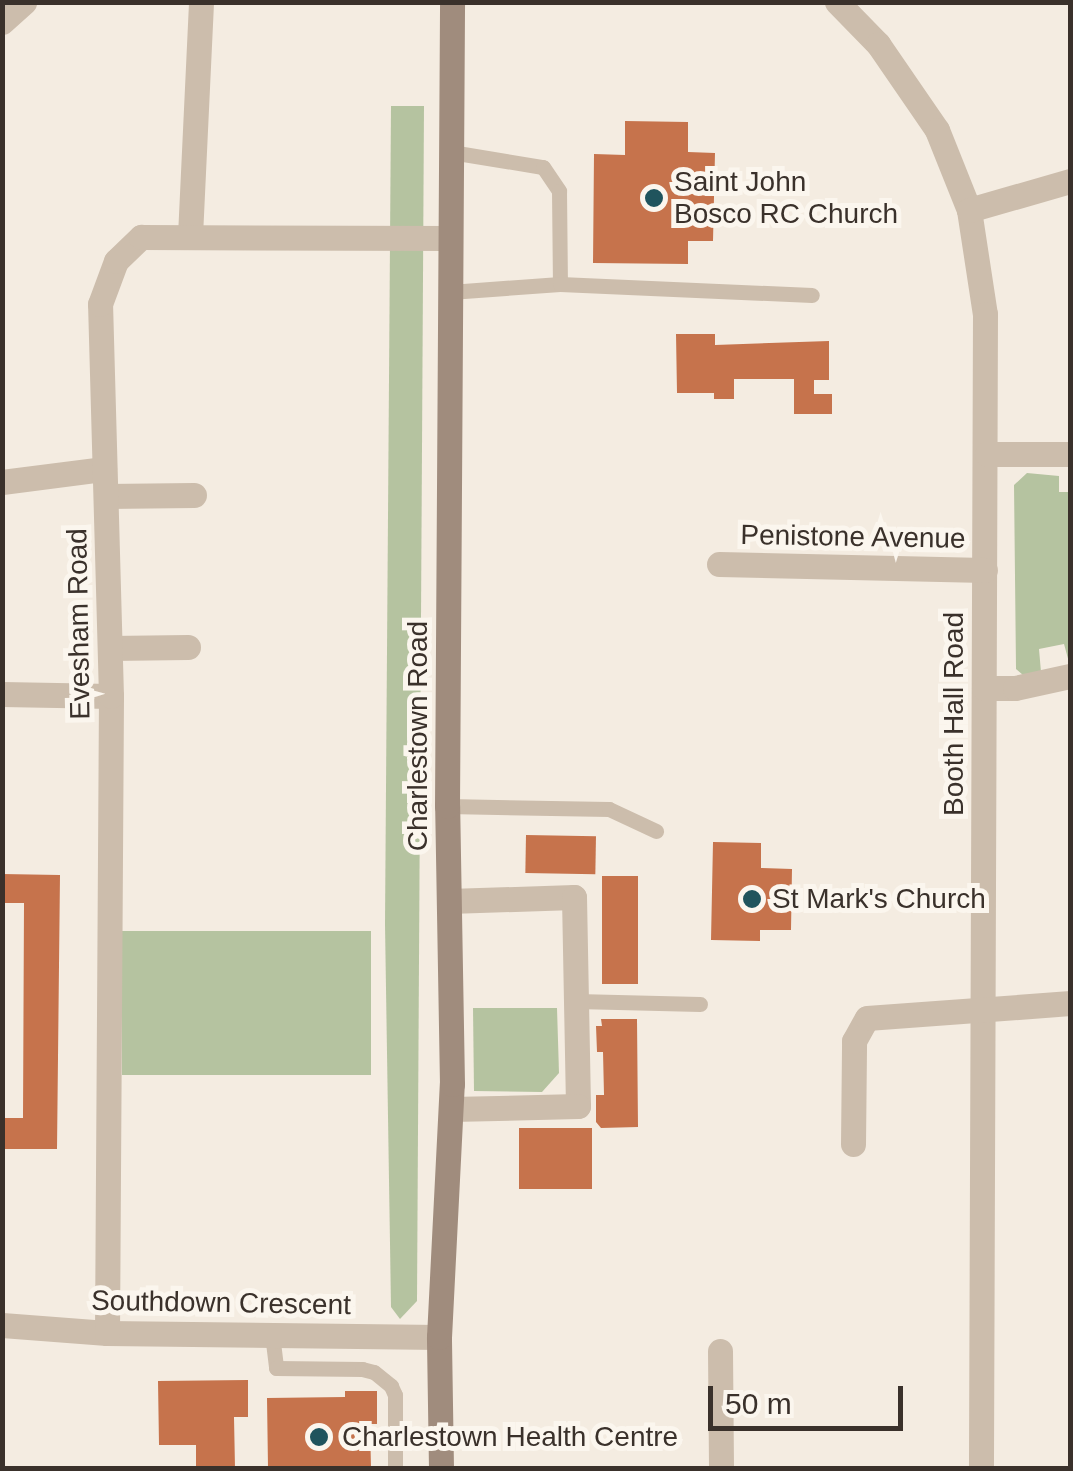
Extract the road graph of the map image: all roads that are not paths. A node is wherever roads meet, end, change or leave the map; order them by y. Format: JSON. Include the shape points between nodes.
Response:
{"nodes":[{"id":1,"x":24,"y":2,"type":"edge"},
{"id":2,"x":201,"y":2,"type":"edge"},
{"id":3,"x":452,"y":2,"type":"edge"},
{"id":4,"x":838,"y":2,"type":"edge"},
{"id":5,"x":2,"y":22,"type":"edge"},
{"id":6,"x":451,"y":152,"type":"junction"},
{"id":7,"x":1070,"y":181,"type":"edge"},
{"id":8,"x":968,"y":210,"type":"junction"},
{"id":9,"x":190,"y":236,"type":"junction"},
{"id":10,"x":450,"y":238,"type":"junction"},
{"id":11,"x":560,"y":284,"type":"junction"},
{"id":12,"x":450,"y":292,"type":"junction"},
{"id":13,"x":812,"y":295,"type":"dead end"},
{"id":14,"x":987,"y":454,"type":"junction"},
{"id":15,"x":1070,"y":454,"type":"edge"},
{"id":16,"x":104,"y":469,"type":"junction"},
{"id":17,"x":2,"y":482,"type":"edge"},
{"id":18,"x":106,"y":496,"type":"junction"},
{"id":19,"x":194,"y":496,"type":"dead end"},
{"id":20,"x":718,"y":564,"type":"dead end"},
{"id":21,"x":985,"y":570,"type":"junction"},
{"id":22,"x":188,"y":647,"type":"dead end"},
{"id":23,"x":110,"y":648,"type":"junction"},
{"id":24,"x":1070,"y":676,"type":"edge"},
{"id":25,"x":984,"y":688,"type":"junction"},
{"id":26,"x":2,"y":694,"type":"edge"},
{"id":27,"x":111,"y":696,"type":"junction"},
{"id":28,"x":447,"y":806,"type":"junction"},
{"id":29,"x":656,"y":832,"type":"dead end"},
{"id":30,"x":449,"y":901,"type":"junction"},
{"id":31,"x":576,"y":1001,"type":"junction"},
{"id":32,"x":1070,"y":1003,"type":"edge"},
{"id":33,"x":700,"y":1004,"type":"dead end"},
{"id":34,"x":982,"y":1008,"type":"junction"},
{"id":35,"x":451,"y":1109,"type":"junction"},
{"id":36,"x":853,"y":1144,"type":"dead end"},
{"id":37,"x":2,"y":1325,"type":"edge"},
{"id":38,"x":107,"y":1332,"type":"junction"},
{"id":39,"x":272,"y":1334,"type":"junction"},
{"id":40,"x":439,"y":1337,"type":"junction"},
{"id":41,"x":720,"y":1351,"type":"dead end"},
{"id":42,"x":395,"y":1468,"type":"edge"},
{"id":43,"x":441,"y":1468,"type":"edge"},
{"id":44,"x":721,"y":1468,"type":"edge"},
{"id":45,"x":982,"y":1468,"type":"edge"}],
"edges":[{"from":1,"to":5,"type":"street"},
{"from":2,"to":9,"type":"street"},
{"from":3,"to":6,"type":"street","name":"Charlestown Road"},
{"from":4,"to":8,"type":"street","name":"Booth Hall Road","via":[[920,102]]},
{"from":6,"to":10,"type":"street","name":"Charlestown Road"},
{"from":6,"to":11,"type":"lane","via":[[543,167],[559,191]]},
{"from":7,"to":8,"type":"street"},
{"from":8,"to":14,"type":"street","name":"Booth Hall Road","via":[[985,314]]},
{"from":9,"to":10,"type":"street","name":"Evesham Road"},
{"from":9,"to":16,"type":"street","name":"Evesham Road","via":[[141,237],[116,261],[100,304]]},
{"from":10,"to":12,"type":"street","name":"Charlestown Road"},
{"from":11,"to":12,"type":"lane"},
{"from":11,"to":13,"type":"lane"},
{"from":12,"to":28,"type":"street","name":"Charlestown Road"},
{"from":14,"to":15,"type":"street"},
{"from":14,"to":21,"type":"street","name":"Booth Hall Road"},
{"from":16,"to":17,"type":"street"},
{"from":16,"to":18,"type":"street","name":"Evesham Road"},
{"from":18,"to":19,"type":"street"},
{"from":18,"to":23,"type":"street","name":"Evesham Road"},
{"from":20,"to":21,"type":"street","name":"Penistone Avenue"},
{"from":21,"to":25,"type":"street","name":"Booth Hall Road"},
{"from":22,"to":23,"type":"street"},
{"from":23,"to":27,"type":"street","name":"Evesham Road"},
{"from":24,"to":25,"type":"street"},
{"from":25,"to":34,"type":"street","name":"Booth Hall Road"},
{"from":26,"to":27,"type":"street"},
{"from":27,"to":38,"type":"street","name":"Evesham Road"},
{"from":28,"to":29,"type":"lane","via":[[610,810]]},
{"from":28,"to":30,"type":"street","name":"Charlestown Road"},
{"from":30,"to":31,"type":"street","via":[[574,898]]},
{"from":30,"to":35,"type":"street","name":"Charlestown Road"},
{"from":31,"to":33,"type":"lane"},
{"from":31,"to":35,"type":"street","via":[[578,1106]]},
{"from":32,"to":34,"type":"street"},
{"from":34,"to":36,"type":"street","via":[[875,1015],[860,1024]]},
{"from":34,"to":45,"type":"street","name":"Booth Hall Road"},
{"from":35,"to":40,"type":"street","name":"Charlestown Road"},
{"from":37,"to":38,"type":"street","name":"Southdown Crescent"},
{"from":38,"to":39,"type":"street","name":"Southdown Crescent"},
{"from":39,"to":40,"type":"street","name":"Southdown Crescent"},
{"from":39,"to":42,"type":"lane","via":[[276,1368],[362,1370],[391,1386]]},
{"from":40,"to":43,"type":"street","name":"Charlestown Road"},
{"from":41,"to":44,"type":"street"}]}
